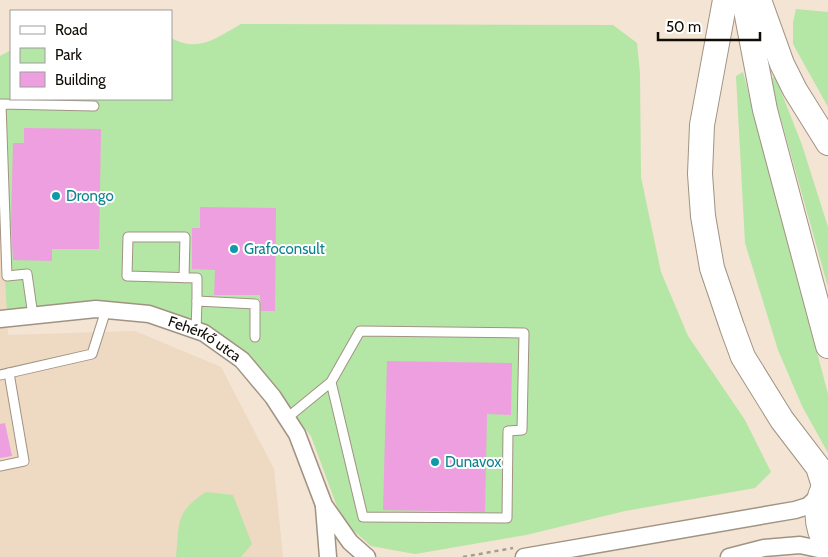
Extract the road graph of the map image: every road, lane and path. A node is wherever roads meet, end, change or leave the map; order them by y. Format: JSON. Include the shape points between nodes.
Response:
{"nodes":[{"id":1,"x":725,"y":0,"type":"edge"},
{"id":2,"x":744,"y":0,"type":"edge"},
{"id":3,"x":759,"y":0,"type":"edge"},
{"id":4,"x":760,"y":32,"type":"junction"},
{"id":5,"x":94,"y":106,"type":"dead end"},
{"id":6,"x":828,"y":143,"type":"edge"},
{"id":7,"x":184,"y":278,"type":"junction"},
{"id":8,"x":197,"y":301,"type":"junction"},
{"id":9,"x":106,"y":310,"type":"junction"},
{"id":10,"x":33,"y":316,"type":"junction"},
{"id":11,"x":0,"y":319,"type":"edge"},
{"id":12,"x":196,"y":330,"type":"junction"},
{"id":13,"x":255,"y":337,"type":"dead end"},
{"id":14,"x":828,"y":346,"type":"edge"},
{"id":15,"x":4,"y":374,"type":"edge"},
{"id":16,"x":331,"y":382,"type":"junction"},
{"id":17,"x":287,"y":418,"type":"junction"},
{"id":18,"x":0,"y":466,"type":"edge"},
{"id":19,"x":824,"y":487,"type":"edge"},
{"id":20,"x":324,"y":505,"type":"junction"},
{"id":21,"x":828,"y":550,"type":"edge"},
{"id":22,"x":328,"y":557,"type":"edge"},
{"id":23,"x":366,"y":557,"type":"edge"},
{"id":24,"x":524,"y":557,"type":"edge"},
{"id":25,"x":729,"y":557,"type":"edge"}],
"edges":[{"from":1,"to":19,"type":"main road","via":[[702,124],[700,174],[712,268],[743,357],[782,420],[818,467]]},
{"from":2,"to":4,"type":"main road"},
{"from":3,"to":4,"type":"main road"},
{"from":4,"to":6,"type":"main road"},
{"from":4,"to":14,"type":"main road","via":[[765,110]]},
{"from":5,"to":10,"type":"lane","via":[[1,104],[7,276],[27,274]]},
{"from":7,"to":7,"type":"lane","via":[[127,276],[128,237],[185,237]]},
{"from":7,"to":8,"type":"lane","via":[[197,278]]},
{"from":8,"to":12,"type":"lane"},
{"from":8,"to":13,"type":"lane","via":[[255,304]]},
{"from":9,"to":10,"type":"street","name":"Fehérkő utca"},
{"from":9,"to":12,"type":"street","name":"Fehérkő utca","via":[[149,314]]},
{"from":9,"to":15,"type":"lane","via":[[92,354]]},
{"from":10,"to":11,"type":"street","name":"Fehérkő utca"},
{"from":12,"to":17,"type":"street","name":"Fehérkő utca","via":[[242,360]]},
{"from":15,"to":18,"type":"lane","via":[[24,461]]},
{"from":16,"to":16,"type":"lane","via":[[363,517],[506,518],[508,430],[522,430],[524,333],[360,332]]},
{"from":16,"to":17,"type":"lane"},
{"from":17,"to":20,"type":"street","name":"Fehérkő utca","via":[[297,434]]},
{"from":19,"to":21,"type":"main road","via":[[817,510],[822,539]]},
{"from":19,"to":24,"type":"street","via":[[808,506],[795,510]]},
{"from":20,"to":22,"type":"street"},
{"from":20,"to":23,"type":"street","via":[[350,542]]},
{"from":21,"to":25,"type":"street","via":[[800,545],[764,548]]}]}
